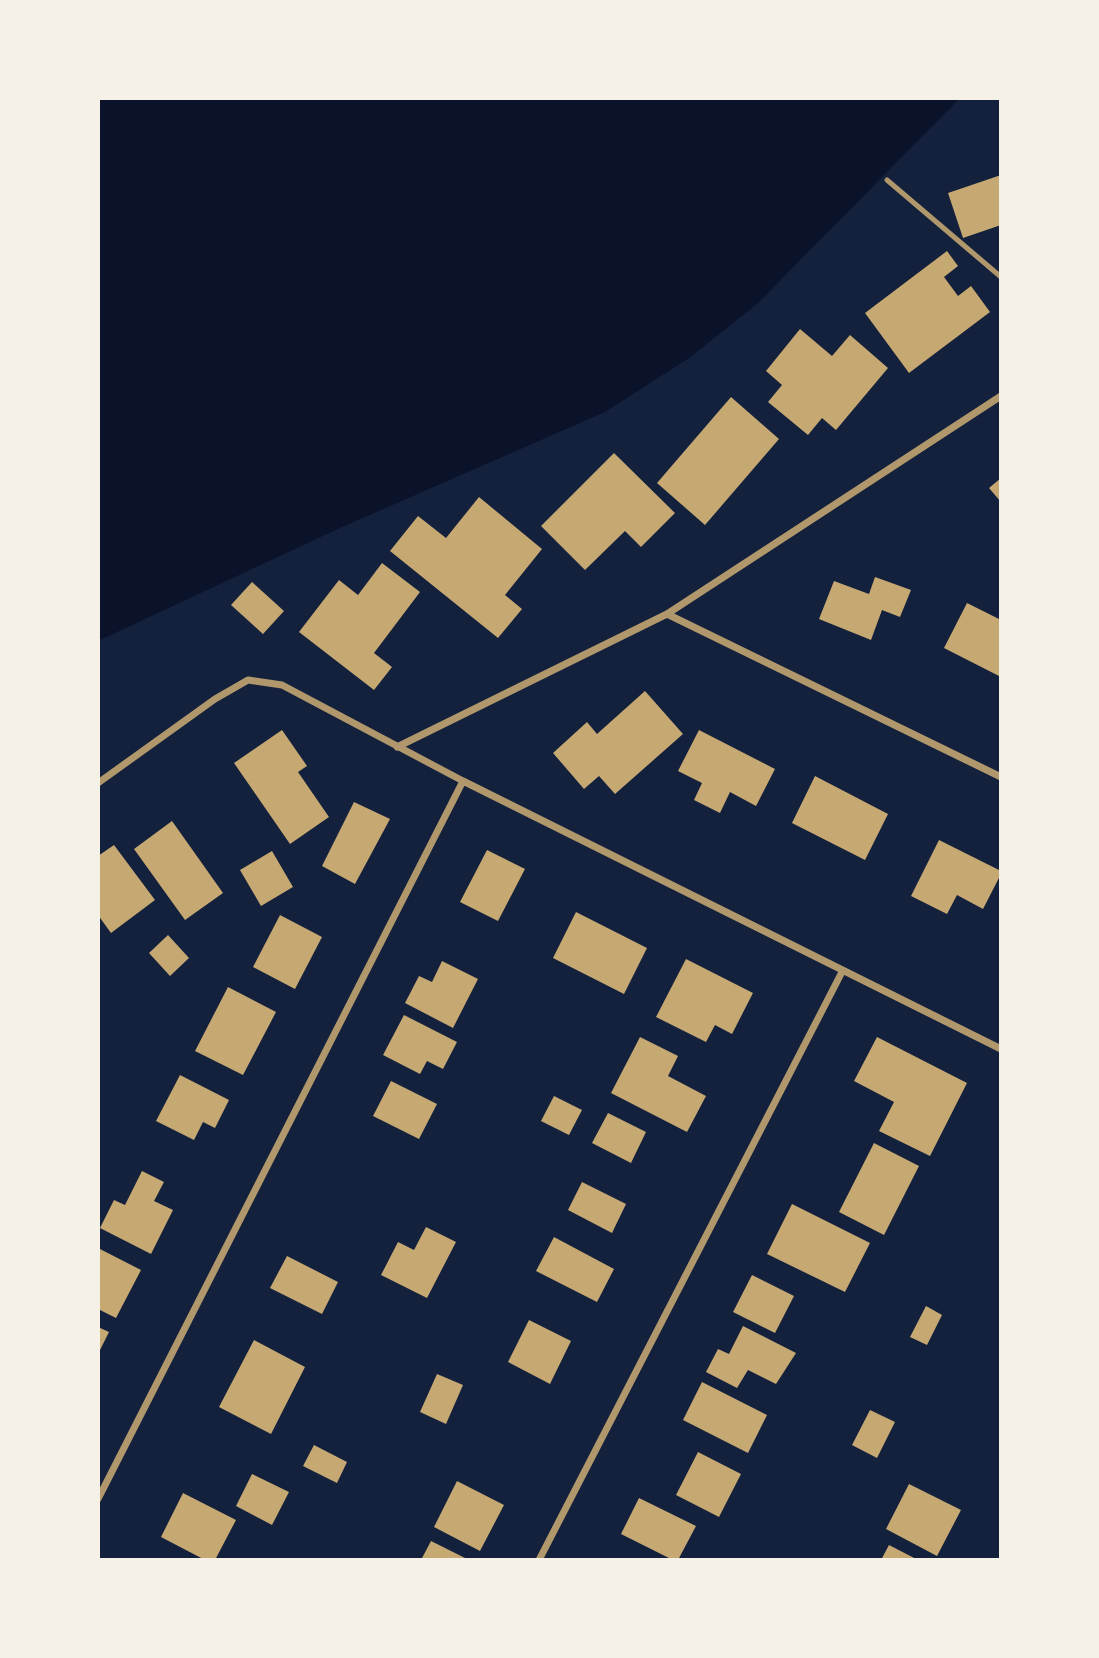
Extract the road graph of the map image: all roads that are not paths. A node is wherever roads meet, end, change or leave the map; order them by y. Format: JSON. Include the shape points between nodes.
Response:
{"nodes":[{"id":1,"x":887,"y":180,"type":"dead end"},
{"id":2,"x":1001,"y":276,"type":"edge"},
{"id":3,"x":1001,"y":396,"type":"edge"},
{"id":4,"x":667,"y":614,"type":"junction"},
{"id":5,"x":397,"y":747,"type":"junction"},
{"id":6,"x":1001,"y":777,"type":"edge"},
{"id":7,"x":463,"y":781,"type":"junction"},
{"id":8,"x":98,"y":783,"type":"edge"},
{"id":9,"x":843,"y":970,"type":"junction"},
{"id":10,"x":1001,"y":1049,"type":"edge"},
{"id":11,"x":98,"y":1499,"type":"edge"},
{"id":12,"x":539,"y":1560,"type":"edge"}],
"edges":[{"from":1,"to":2,"type":"lane"},
{"from":3,"to":4,"type":"street"},
{"from":4,"to":5,"type":"street"},
{"from":4,"to":6,"type":"street"},
{"from":5,"to":7,"type":"street"},
{"from":5,"to":8,"type":"street","via":[[282,685],[248,680]]},
{"from":7,"to":9,"type":"street"},
{"from":7,"to":11,"type":"street"},
{"from":9,"to":10,"type":"street"},
{"from":9,"to":12,"type":"street"}]}
